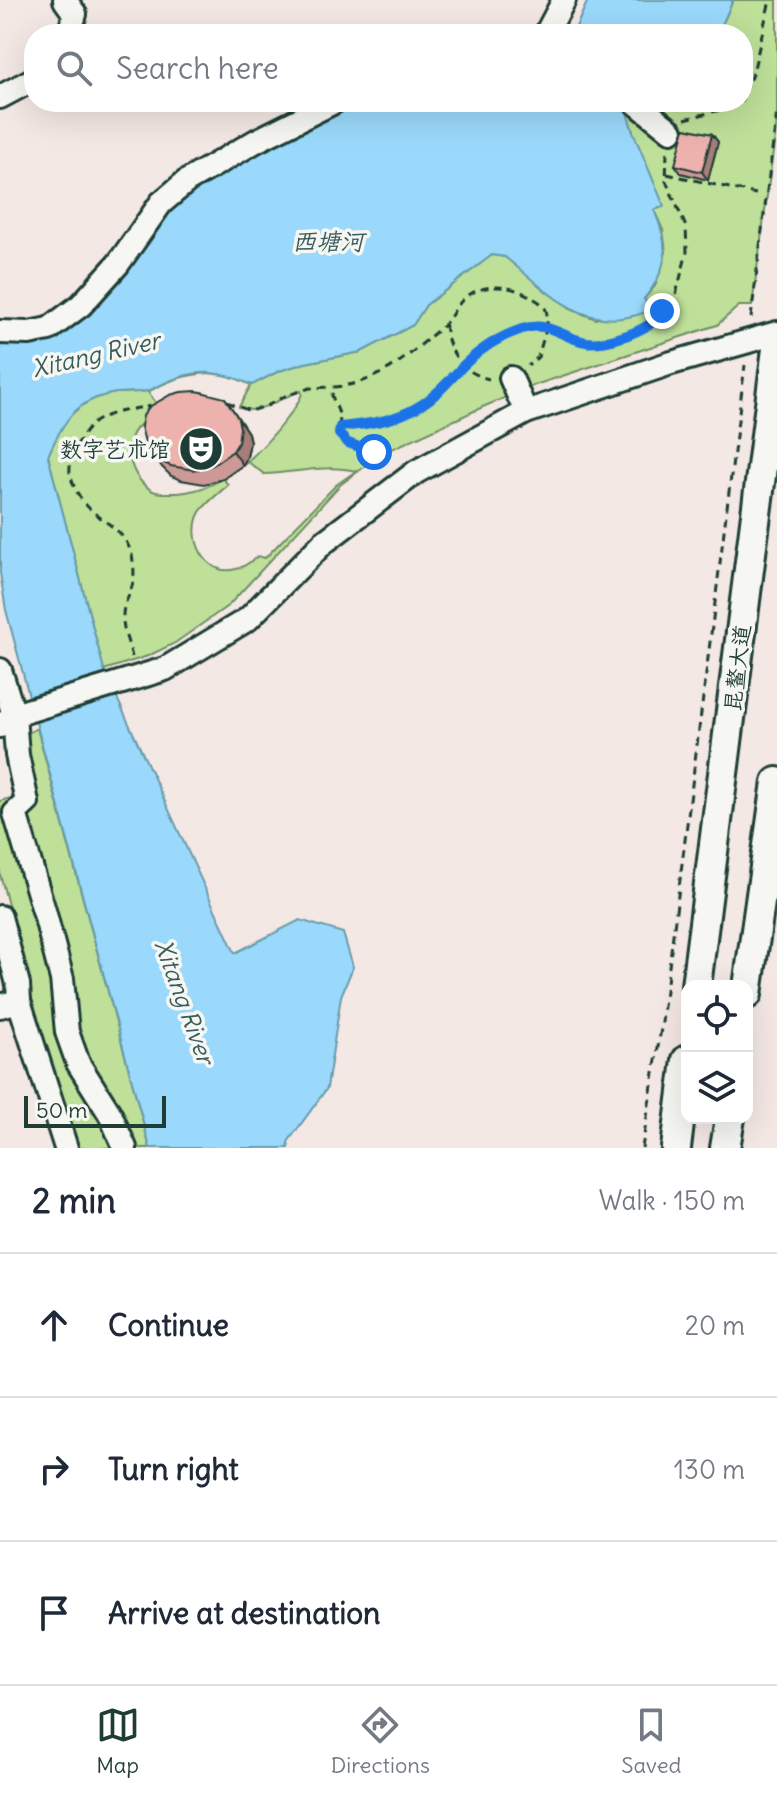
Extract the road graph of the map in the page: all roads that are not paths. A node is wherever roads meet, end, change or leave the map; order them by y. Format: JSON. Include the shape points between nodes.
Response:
{"nodes":[{"id":1,"x":564,"y":0,"type":"edge"},
{"id":2,"x":551,"y":24,"type":"edge"},
{"id":3,"x":24,"y":84,"type":"edge"},
{"id":4,"x":0,"y":97,"type":"edge"},
{"id":5,"x":314,"y":112,"type":"edge"},
{"id":6,"x":647,"y":112,"type":"edge"},
{"id":7,"x":666,"y":127,"type":"road end"},
{"id":8,"x":0,"y":332,"type":"edge"},
{"id":9,"x":777,"y":333,"type":"edge"},
{"id":10,"x":777,"y":349,"type":"edge"},
{"id":11,"x":511,"y":378,"type":"road end"},
{"id":12,"x":526,"y":412,"type":"junction"},
{"id":13,"x":0,"y":670,"type":"edge"},
{"id":14,"x":7,"y":721,"type":"edge"},
{"id":15,"x":777,"y":782,"type":"edge"},
{"id":16,"x":5,"y":958,"type":"edge"},
{"id":17,"x":697,"y":980,"type":"edge"},
{"id":18,"x":749,"y":980,"type":"edge"},
{"id":19,"x":681,"y":1108,"type":"edge"},
{"id":20,"x":729,"y":1124,"type":"edge"},
{"id":21,"x":66,"y":1148,"type":"edge"},
{"id":22,"x":125,"y":1148,"type":"edge"},
{"id":23,"x":676,"y":1148,"type":"edge"},
{"id":24,"x":725,"y":1148,"type":"edge"}],
"edges":[{"from":1,"to":2,"type":"street"},
{"from":3,"to":4,"type":"street"},
{"from":5,"to":8,"type":"street","via":[[187,181],[161,203],[81,305],[49,329]]},
{"from":6,"to":7,"type":"street"},
{"from":9,"to":12,"type":"street"},
{"from":10,"to":17,"type":"main road","name":"昆鳌大道"},
{"from":11,"to":12,"type":"street"},
{"from":12,"to":14,"type":"street","via":[[416,472],[323,543],[248,619],[165,669]]},
{"from":13,"to":14,"type":"street"},
{"from":14,"to":22,"type":"street","via":[[27,802],[15,813],[62,979],[67,1032],[78,1063]]},
{"from":15,"to":18,"type":"main road"},
{"from":16,"to":21,"type":"street"},
{"from":19,"to":23,"type":"main road"},
{"from":20,"to":24,"type":"main road"}]}
